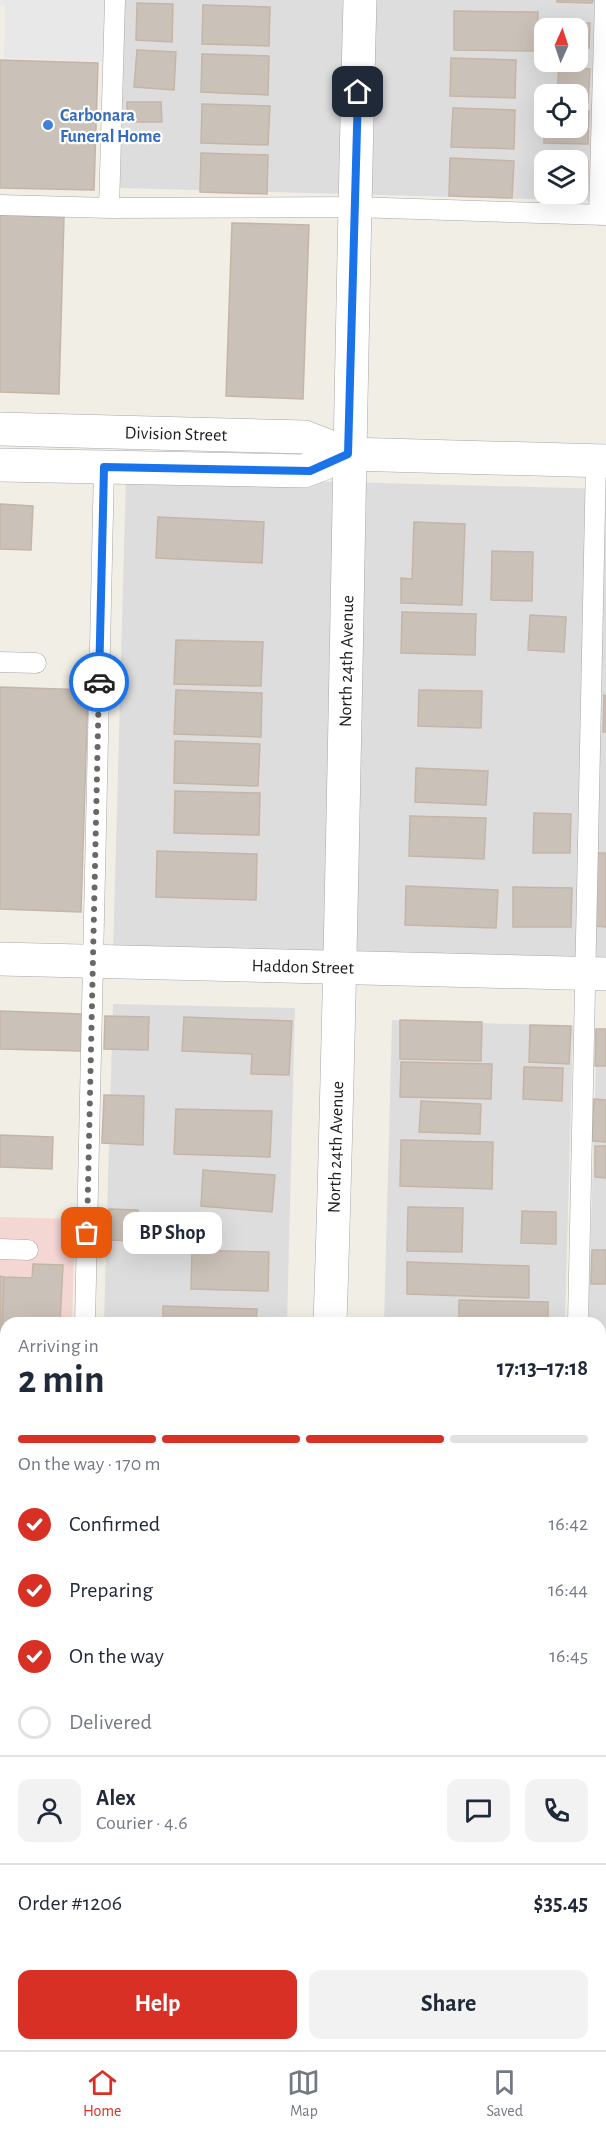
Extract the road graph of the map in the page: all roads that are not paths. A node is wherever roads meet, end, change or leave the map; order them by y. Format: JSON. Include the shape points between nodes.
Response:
{"nodes":[{"id":1,"x":115,"y":0,"type":"edge"},
{"id":2,"x":360,"y":0,"type":"edge"},
{"id":3,"x":606,"y":0,"type":"edge"},
{"id":4,"x":0,"y":205,"type":"edge"},
{"id":5,"x":354,"y":207,"type":"junction"},
{"id":6,"x":110,"y":208,"type":"junction"},
{"id":7,"x":603,"y":215,"type":"edge"},
{"id":8,"x":0,"y":429,"type":"edge"},
{"id":9,"x":348,"y":454,"type":"junction"},
{"id":10,"x":601,"y":461,"type":"edge"},
{"id":11,"x":0,"y":465,"type":"edge"},
{"id":12,"x":104,"y":467,"type":"junction"},
{"id":13,"x":0,"y":662,"type":"edge"},
{"id":14,"x":36,"y":663,"type":"dead end"},
{"id":15,"x":0,"y":959,"type":"edge"},
{"id":16,"x":93,"y":961,"type":"junction"},
{"id":17,"x":342,"y":967,"type":"junction"},
{"id":18,"x":596,"y":974,"type":"edge"},
{"id":19,"x":0,"y":1249,"type":"edge"},
{"id":20,"x":28,"y":1250,"type":"dead end"},
{"id":21,"x":85,"y":1317,"type":"edge"},
{"id":22,"x":330,"y":1317,"type":"edge"},
{"id":23,"x":578,"y":1317,"type":"edge"}],
"edges":[{"from":1,"to":6,"type":"lane"},
{"from":2,"to":5,"type":"street","name":"North 24th Avenue"},
{"from":3,"to":7,"type":"lane"},
{"from":4,"to":6,"type":"lane"},
{"from":5,"to":6,"type":"lane"},
{"from":5,"to":7,"type":"lane"},
{"from":5,"to":9,"type":"street","name":"North 24th Avenue"},
{"from":8,"to":9,"type":"street","name":"Division Street","via":[[305,437]]},
{"from":9,"to":10,"type":"street","name":"Division Street"},
{"from":9,"to":12,"type":"street","name":"Division Street","via":[[310,471]]},
{"from":9,"to":17,"type":"street","name":"North 24th Avenue"},
{"from":10,"to":18,"type":"lane"},
{"from":11,"to":12,"type":"street","name":"Division Street"},
{"from":12,"to":16,"type":"lane"},
{"from":13,"to":14,"type":"lane"},
{"from":15,"to":16,"type":"street","name":"Haddon Street"},
{"from":16,"to":17,"type":"street","name":"Haddon Street"},
{"from":16,"to":21,"type":"lane"},
{"from":17,"to":18,"type":"street","name":"Haddon Street"},
{"from":17,"to":22,"type":"street","name":"North 24th Avenue"},
{"from":18,"to":23,"type":"lane"},
{"from":19,"to":20,"type":"lane"}]}
